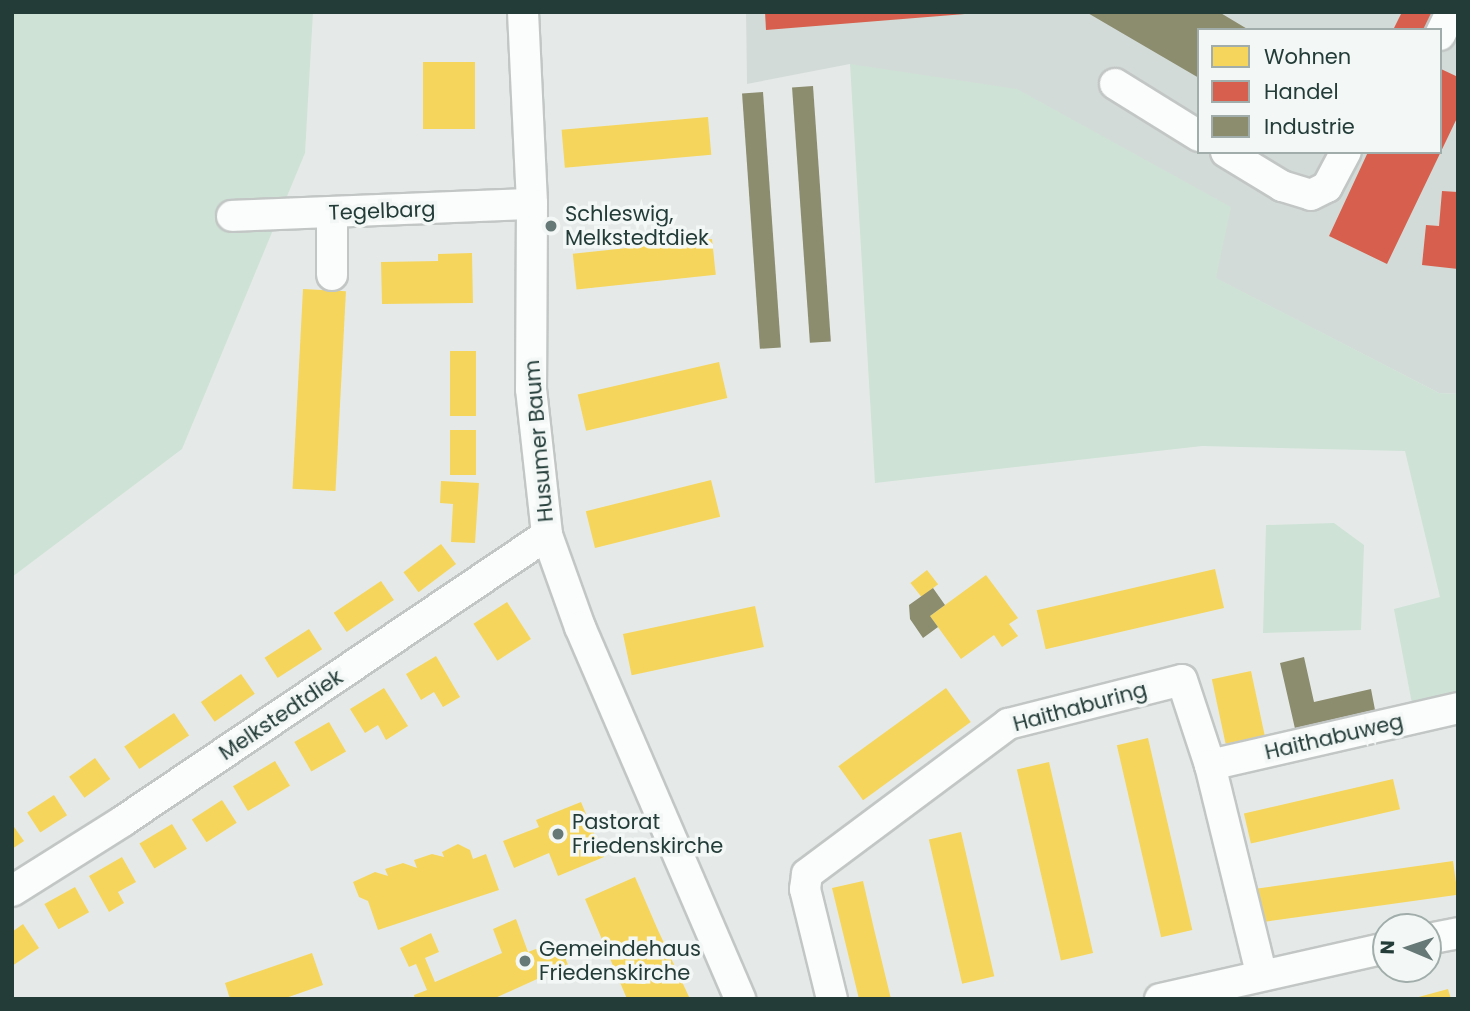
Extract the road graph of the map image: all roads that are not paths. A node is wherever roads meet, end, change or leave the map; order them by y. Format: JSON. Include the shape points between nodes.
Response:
{"nodes":[{"id":1,"x":523,"y":12,"type":"edge"},
{"id":2,"x":1451,"y":12,"type":"edge"},
{"id":3,"x":1442,"y":31,"type":"edge"},
{"id":4,"x":1115,"y":84,"type":"dead end"},
{"id":5,"x":1197,"y":135,"type":"edge"},
{"id":6,"x":1229,"y":154,"type":"edge"},
{"id":7,"x":1345,"y":154,"type":"edge"},
{"id":8,"x":532,"y":204,"type":"junction"},
{"id":9,"x":332,"y":213,"type":"junction"},
{"id":10,"x":232,"y":216,"type":"dead end"},
{"id":11,"x":332,"y":275,"type":"dead end"},
{"id":12,"x":547,"y":535,"type":"junction"},
{"id":13,"x":1458,"y":708,"type":"edge"},
{"id":14,"x":1210,"y":765,"type":"junction"},
{"id":15,"x":12,"y":891,"type":"edge"},
{"id":16,"x":1372,"y":951,"type":"edge"},
{"id":17,"x":1261,"y":974,"type":"junction"},
{"id":18,"x":740,"y":999,"type":"edge"},
{"id":19,"x":832,"y":999,"type":"edge"},
{"id":20,"x":1160,"y":999,"type":"edge"}],
"edges":[{"from":1,"to":8,"type":"street","name":"Husumer Baum"},
{"from":2,"to":3,"type":"street"},
{"from":4,"to":5,"type":"street"},
{"from":6,"to":7,"type":"street","via":[[1282,186],[1311,195],[1327,187]]},
{"from":8,"to":9,"type":"street","name":"Tegelbarg"},
{"from":8,"to":12,"type":"street","name":"Husumer Baum","via":[[531,389]]},
{"from":9,"to":10,"type":"street","name":"Tegelbarg"},
{"from":9,"to":11,"type":"street"},
{"from":12,"to":15,"type":"street","name":"Melkstedtdiek"},
{"from":12,"to":18,"type":"street","name":"Husumer Baum","via":[[580,626]]},
{"from":13,"to":14,"type":"street","name":"Haithabuweg"},
{"from":14,"to":17,"type":"street","name":"Haithaburing"},
{"from":14,"to":19,"type":"street","name":"Haithaburing","via":[[1182,680],[1008,724],[807,874],[805,889]]},
{"from":16,"to":17,"type":"street"},
{"from":17,"to":20,"type":"street"}]}
